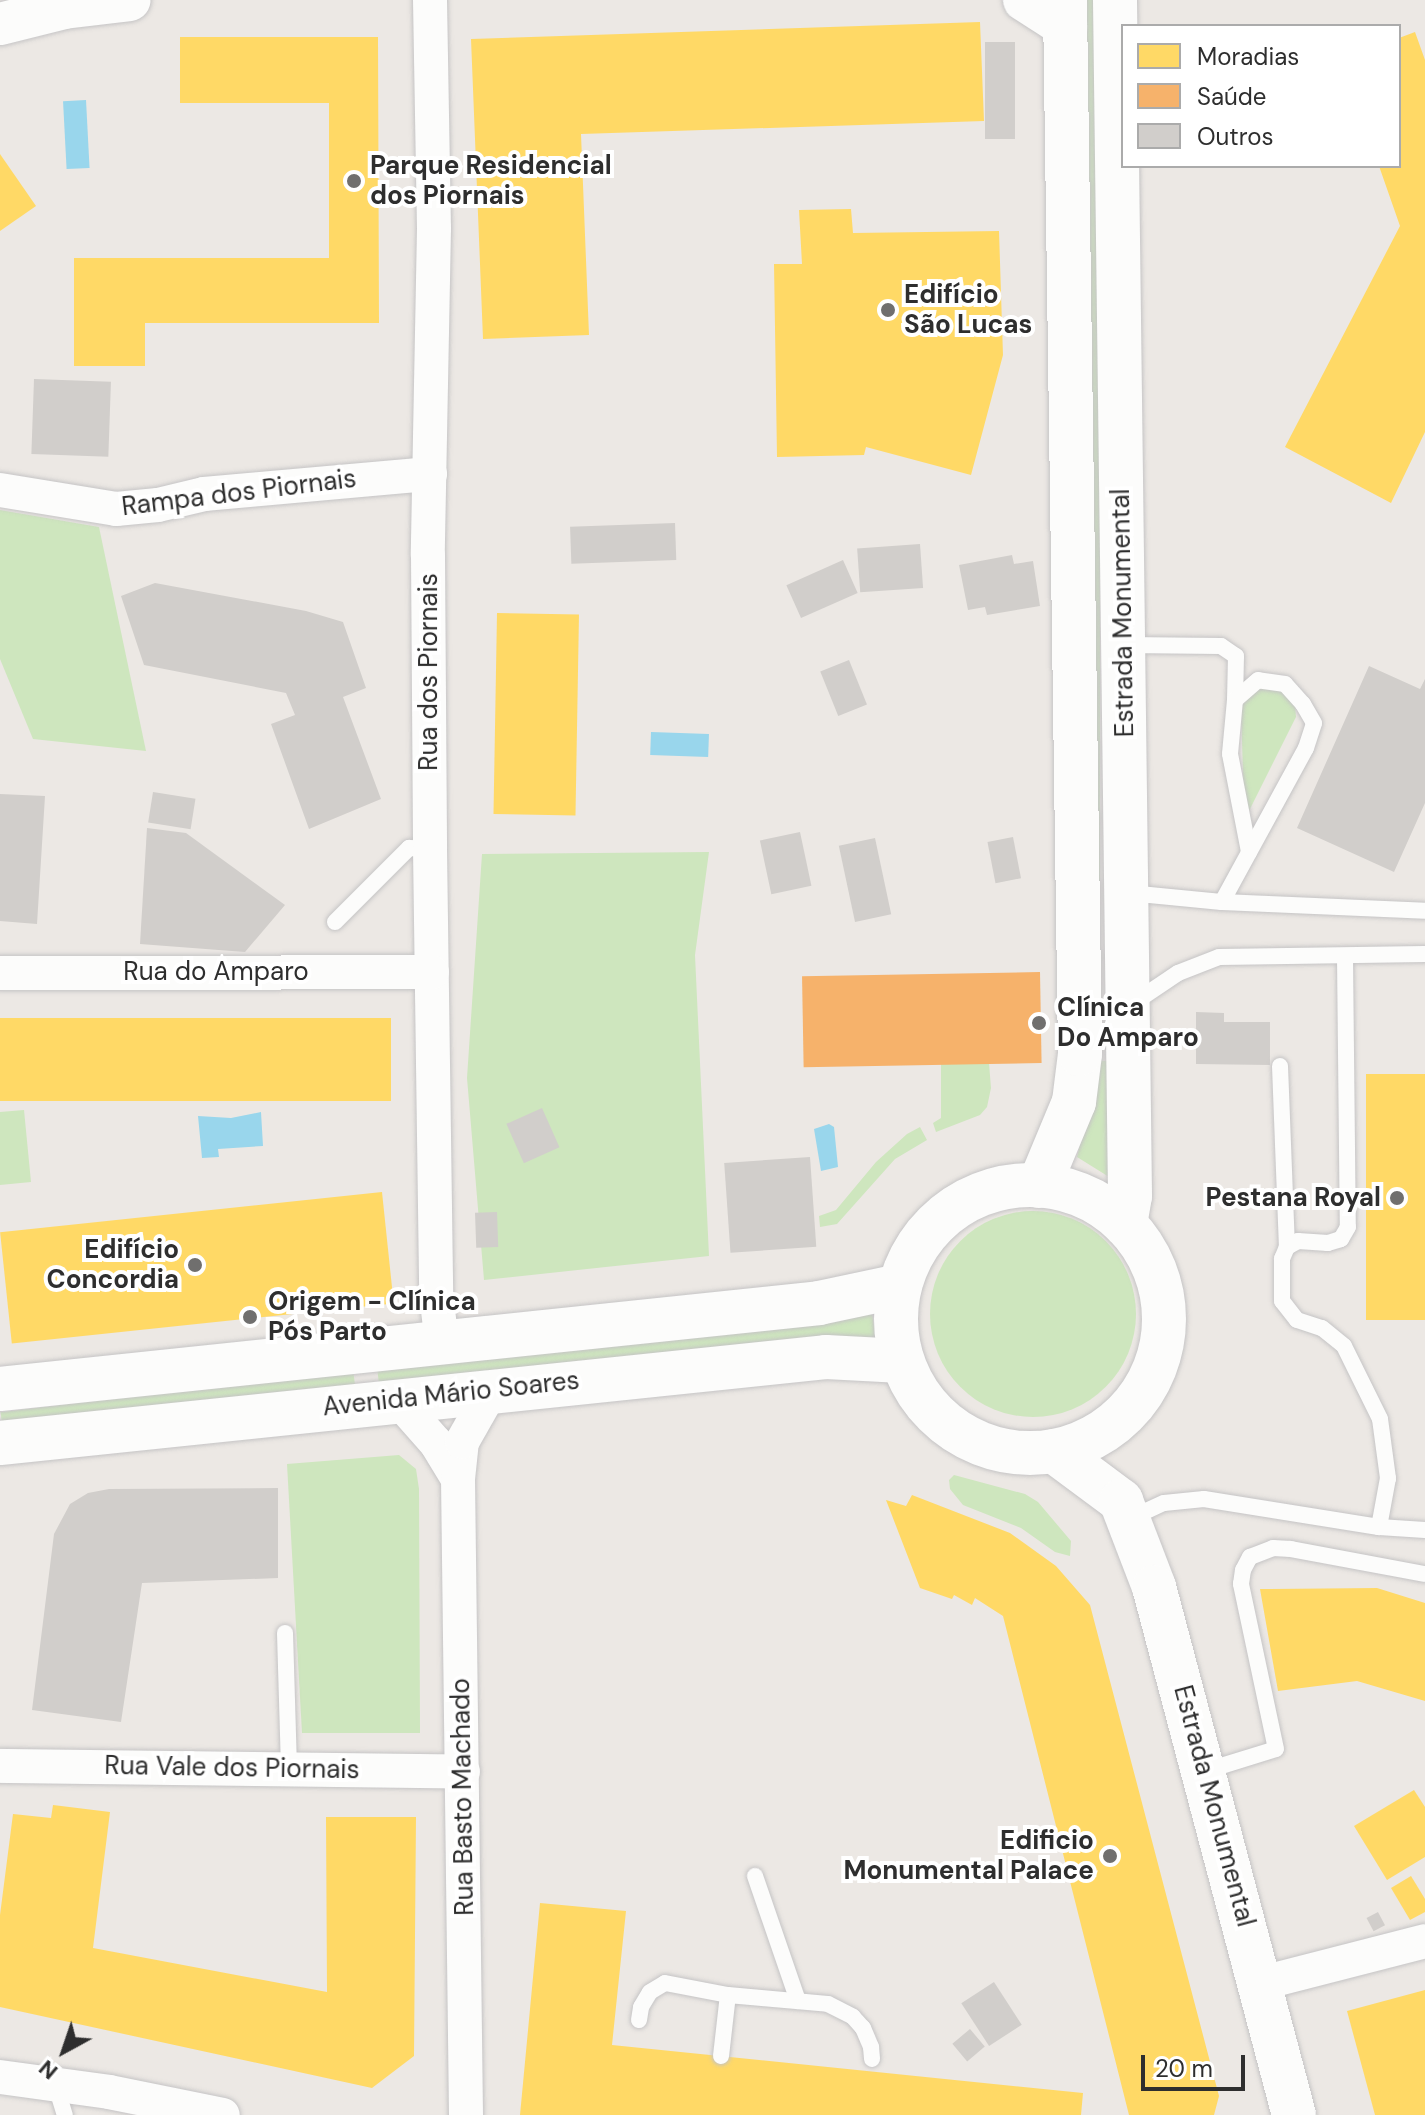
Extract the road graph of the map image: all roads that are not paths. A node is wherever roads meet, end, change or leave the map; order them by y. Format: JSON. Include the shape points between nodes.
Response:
{"nodes":[{"id":1,"x":6,"y":0,"type":"edge"},
{"id":2,"x":130,"y":0,"type":"edge"},
{"id":3,"x":430,"y":0,"type":"edge"},
{"id":4,"x":1024,"y":0,"type":"edge"},
{"id":5,"x":1115,"y":0,"type":"edge"},
{"id":6,"x":0,"y":6,"type":"edge"},
{"id":7,"x":1066,"y":13,"type":"edge"},
{"id":8,"x":0,"y":24,"type":"edge"},
{"id":9,"x":430,"y":474,"type":"junction"},
{"id":10,"x":0,"y":490,"type":"edge"},
{"id":11,"x":1124,"y":645,"type":"junction"},
{"id":12,"x":1235,"y":700,"type":"junction"},
{"id":13,"x":430,"y":849,"type":"junction"},
{"id":14,"x":1249,"y":852,"type":"junction"},
{"id":15,"x":1127,"y":893,"type":"junction"},
{"id":16,"x":1222,"y":902,"type":"junction"},
{"id":17,"x":1425,"y":911,"type":"edge"},
{"id":18,"x":335,"y":922,"type":"dead end"},
{"id":19,"x":1425,"y":954,"type":"edge"},
{"id":20,"x":1345,"y":957,"type":"junction"},
{"id":21,"x":432,"y":972,"type":"junction"},
{"id":22,"x":0,"y":973,"type":"edge"},
{"id":23,"x":1127,"y":1008,"type":"junction"},
{"id":24,"x":1280,"y":1066,"type":"dead end"},
{"id":25,"x":1039,"y":1186,"type":"junction"},
{"id":26,"x":1125,"y":1225,"type":"junction"},
{"id":27,"x":1287,"y":1247,"type":"junction"},
{"id":28,"x":899,"y":1286,"type":"junction"},
{"id":29,"x":442,"y":1344,"type":"junction"},
{"id":30,"x":902,"y":1361,"type":"junction"},
{"id":31,"x":0,"y":1389,"type":"edge"},
{"id":32,"x":491,"y":1391,"type":"junction"},
{"id":33,"x":398,"y":1400,"type":"junction"},
{"id":34,"x":1120,"y":1420,"type":"junction"},
{"id":35,"x":0,"y":1443,"type":"edge"},
{"id":36,"x":1054,"y":1451,"type":"junction"},
{"id":37,"x":458,"y":1479,"type":"junction"},
{"id":38,"x":1125,"y":1510,"type":"junction"},
{"id":39,"x":1379,"y":1527,"type":"junction"},
{"id":40,"x":1425,"y":1530,"type":"edge"},
{"id":41,"x":1425,"y":1574,"type":"edge"},
{"id":42,"x":285,"y":1633,"type":"dead end"},
{"id":43,"x":0,"y":1766,"type":"edge"},
{"id":44,"x":289,"y":1768,"type":"junction"},
{"id":45,"x":1205,"y":1771,"type":"junction"},
{"id":46,"x":463,"y":1772,"type":"junction"},
{"id":47,"x":755,"y":1876,"type":"dead end"},
{"id":48,"x":1425,"y":1941,"type":"edge"},
{"id":49,"x":1262,"y":1983,"type":"junction"},
{"id":50,"x":728,"y":1995,"type":"junction"},
{"id":51,"x":798,"y":2001,"type":"junction"},
{"id":52,"x":639,"y":2020,"type":"dead end"},
{"id":53,"x":721,"y":2056,"type":"dead end"},
{"id":54,"x":872,"y":2059,"type":"dead end"},
{"id":55,"x":0,"y":2077,"type":"edge"},
{"id":56,"x":55,"y":2083,"type":"junction"},
{"id":57,"x":65,"y":2115,"type":"edge"},
{"id":58,"x":223,"y":2115,"type":"edge"},
{"id":59,"x":466,"y":2115,"type":"edge"},
{"id":60,"x":1294,"y":2115,"type":"edge"}],
"edges":[{"from":1,"to":6,"type":"street"},
{"from":2,"to":8,"type":"street","via":[[64,8]]},
{"from":3,"to":9,"type":"street","name":"Rua dos Piornais"},
{"from":4,"to":7,"type":"street"},
{"from":5,"to":11,"type":"main road","name":"Estrada Monumental"},
{"from":7,"to":25,"type":"main road","name":"Estrada Monumental","via":[[1080,1054],[1074,1102]]},
{"from":9,"to":10,"type":"street","name":"Rampa dos Piornais","via":[[204,494],[116,509]]},
{"from":9,"to":13,"type":"street","name":"Rua dos Piornais"},
{"from":11,"to":12,"type":"lane","via":[[1221,646],[1236,656]]},
{"from":11,"to":15,"type":"main road","name":"Estrada Monumental"},
{"from":12,"to":14,"type":"lane","via":[[1230,754]]},
{"from":12,"to":14,"type":"lane","via":[[1258,680],[1285,684],[1314,723],[1306,748]]},
{"from":13,"to":18,"type":"lane","via":[[409,848]]},
{"from":13,"to":21,"type":"street","name":"Rua dos Piornais"},
{"from":14,"to":16,"type":"lane"},
{"from":15,"to":16,"type":"lane"},
{"from":15,"to":23,"type":"main road","name":"Estrada Monumental"},
{"from":16,"to":17,"type":"lane"},
{"from":19,"to":20,"type":"lane"},
{"from":20,"to":23,"type":"lane","via":[[1219,957],[1178,973]]},
{"from":20,"to":27,"type":"lane","via":[[1348,1227],[1341,1239],[1298,1241]]},
{"from":21,"to":22,"type":"street","name":"Rua do Amparo"},
{"from":21,"to":29,"type":"street","name":"Rua dos Piornais","via":[[436,1293]]},
{"from":23,"to":26,"type":"main road","name":"Estrada Monumental","via":[[1130,1196]]},
{"from":24,"to":27,"type":"lane"},
{"from":25,"to":26,"type":"main road","via":[[1090,1201]]},
{"from":25,"to":28,"type":"main road","via":[[1010,1186],[955,1207],[932,1226]]},
{"from":26,"to":34,"type":"main road","via":[[1147,1254],[1160,1288],[1164,1324],[1158,1360],[1143,1392]]},
{"from":27,"to":39,"type":"lane","via":[[1282,1301],[1297,1320],[1322,1328],[1344,1346],[1380,1419],[1388,1478]]},
{"from":28,"to":29,"type":"main road","name":"Avenida Mário Soares","via":[[819,1303]]},
{"from":28,"to":30,"type":"main road","via":[[896,1333]]},
{"from":29,"to":31,"type":"main road","name":"Avenida Mário Soares"},
{"from":30,"to":32,"type":"main road","name":"Avenida Mário Soares","via":[[826,1357]]},
{"from":30,"to":36,"type":"main road","via":[[919,1395],[945,1423],[978,1443],[1016,1453]]},
{"from":32,"to":33,"type":"main road","name":"Avenida Mário Soares"},
{"from":32,"to":37,"type":"street","name":"Rua Basto Machado","via":[[462,1442]]},
{"from":33,"to":35,"type":"main road","name":"Avenida Mário Soares"},
{"from":33,"to":37,"type":"street","via":[[436,1443]]},
{"from":34,"to":36,"type":"main road","via":[[1089,1440]]},
{"from":34,"to":38,"type":"main road","name":"Estrada Monumental"},
{"from":36,"to":38,"type":"main road"},
{"from":37,"to":46,"type":"street","name":"Rua Basto Machado"},
{"from":38,"to":39,"type":"lane","via":[[1204,1499]]},
{"from":38,"to":45,"type":"main road","name":"Estrada Monumental","via":[[1154,1587]]},
{"from":39,"to":40,"type":"lane"},
{"from":41,"to":45,"type":"lane","via":[[1291,1549],[1273,1548],[1250,1557],[1241,1584],[1276,1749]]},
{"from":42,"to":44,"type":"lane"},
{"from":43,"to":44,"type":"street","name":"Rua Vale dos Piornais"},
{"from":44,"to":46,"type":"street","name":"Rua Vale dos Piornais"},
{"from":45,"to":49,"type":"main road","name":"Estrada Monumental"},
{"from":46,"to":59,"type":"street","name":"Rua Basto Machado"},
{"from":47,"to":51,"type":"lane"},
{"from":48,"to":49,"type":"street"},
{"from":49,"to":60,"type":"main road","name":"Estrada Monumental"},
{"from":50,"to":51,"type":"lane"},
{"from":50,"to":52,"type":"lane","via":[[665,1983],[650,1992]]},
{"from":50,"to":53,"type":"lane"},
{"from":51,"to":54,"type":"lane","via":[[828,2004],[853,2017],[871,2047]]},
{"from":55,"to":56,"type":"street"},
{"from":56,"to":57,"type":"lane"},
{"from":56,"to":58,"type":"street"}]}
